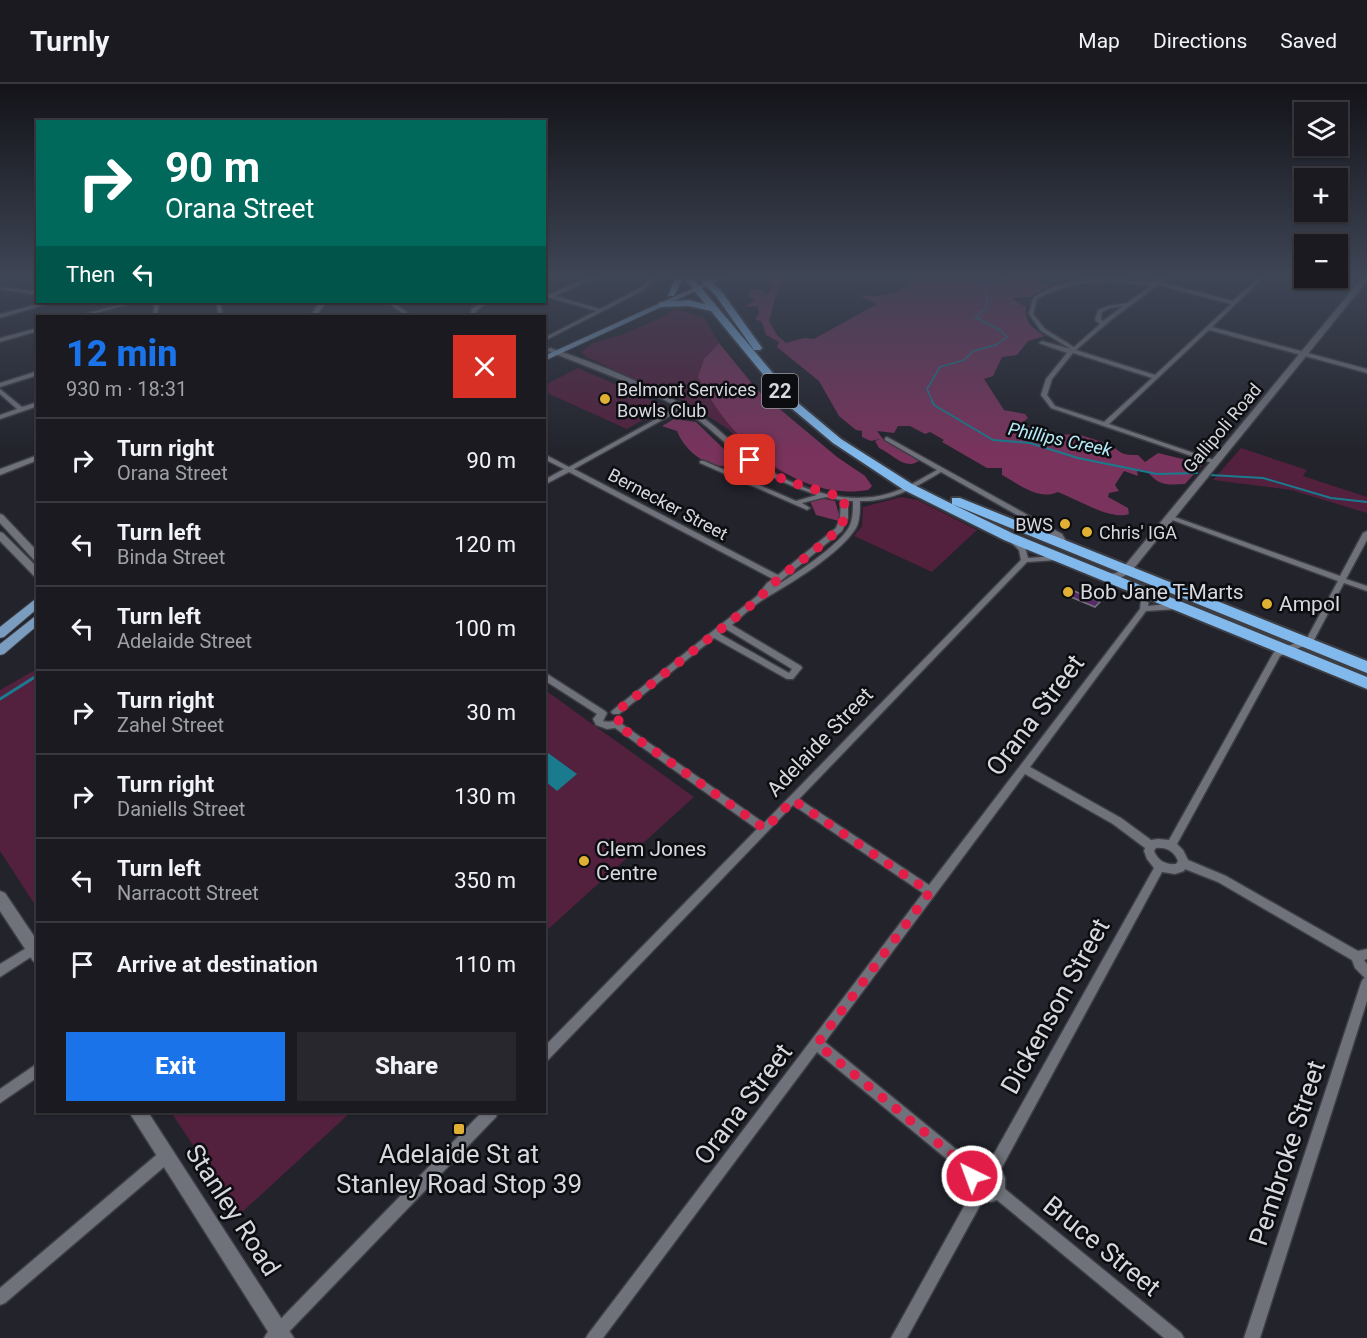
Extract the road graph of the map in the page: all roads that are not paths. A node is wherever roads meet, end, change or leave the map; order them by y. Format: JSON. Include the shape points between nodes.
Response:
{"nodes":[{"id":1,"x":583,"y":337,"type":"edge"},
{"id":2,"x":594,"y":337,"type":"edge"},
{"id":3,"x":736,"y":337,"type":"edge"},
{"id":4,"x":748,"y":337,"type":"edge"},
{"id":5,"x":1053,"y":337,"type":"edge"},
{"id":6,"x":1089,"y":337,"type":"edge"},
{"id":7,"x":1199,"y":337,"type":"edge"},
{"id":8,"x":1239,"y":337,"type":"edge"},
{"id":9,"x":1319,"y":337,"type":"edge"},
{"id":10,"x":1042,"y":343,"type":"dead end"},
{"id":11,"x":578,"y":344,"type":"junction"},
{"id":12,"x":1072,"y":350,"type":"junction"},
{"id":13,"x":551,"y":352,"type":"edge"},
{"id":14,"x":1304,"y":354,"type":"junction"},
{"id":15,"x":569,"y":357,"type":"junction"},
{"id":16,"x":1367,"y":371,"type":"edge"},
{"id":17,"x":36,"y":374,"type":"edge"},
{"id":18,"x":1156,"y":377,"type":"junction"},
{"id":19,"x":0,"y":385,"type":"edge"},
{"id":20,"x":0,"y":391,"type":"edge"},
{"id":21,"x":36,"y":405,"type":"edge"},
{"id":22,"x":682,"y":406,"type":"junction"},
{"id":23,"x":22,"y":410,"type":"junction"},
{"id":24,"x":0,"y":417,"type":"edge"},
{"id":25,"x":1104,"y":425,"type":"junction"},
{"id":26,"x":887,"y":439,"type":"dead end"},
{"id":27,"x":546,"y":457,"type":"edge"},
{"id":28,"x":36,"y":459,"type":"edge"},
{"id":29,"x":702,"y":462,"type":"dead end"},
{"id":30,"x":1215,"y":462,"type":"junction"},
{"id":31,"x":569,"y":469,"type":"junction"},
{"id":32,"x":941,"y":470,"type":"junction"},
{"id":33,"x":0,"y":472,"type":"edge"},
{"id":34,"x":546,"y":482,"type":"edge"},
{"id":35,"x":914,"y":484,"type":"junction"},
{"id":36,"x":803,"y":487,"type":"junction"},
{"id":37,"x":828,"y":494,"type":"junction"},
{"id":38,"x":844,"y":498,"type":"junction"},
{"id":39,"x":857,"y":499,"type":"junction"},
{"id":40,"x":792,"y":502,"type":"junction"},
{"id":41,"x":807,"y":508,"type":"dead end"},
{"id":42,"x":0,"y":517,"type":"edge"},
{"id":43,"x":1169,"y":517,"type":"junction"},
{"id":44,"x":1367,"y":533,"type":"edge"},
{"id":45,"x":0,"y":535,"type":"edge"},
{"id":46,"x":1009,"y":537,"type":"junction"},
{"id":47,"x":1062,"y":552,"type":"junction"},
{"id":48,"x":36,"y":556,"type":"edge"},
{"id":49,"x":1025,"y":560,"type":"junction"},
{"id":50,"x":1126,"y":571,"type":"junction"},
{"id":51,"x":36,"y":572,"type":"edge"},
{"id":52,"x":1106,"y":577,"type":"junction"},
{"id":53,"x":778,"y":578,"type":"junction"},
{"id":54,"x":1342,"y":580,"type":"junction"},
{"id":55,"x":1367,"y":589,"type":"edge"},
{"id":56,"x":1141,"y":591,"type":"junction"},
{"id":57,"x":36,"y":593,"type":"edge"},
{"id":58,"x":760,"y":598,"type":"junction"},
{"id":59,"x":36,"y":602,"type":"edge"},
{"id":60,"x":1178,"y":606,"type":"junction"},
{"id":61,"x":1144,"y":609,"type":"junction"},
{"id":62,"x":23,"y":612,"type":"junction"},
{"id":63,"x":36,"y":620,"type":"edge"},
{"id":64,"x":726,"y":625,"type":"junction"},
{"id":65,"x":0,"y":634,"type":"edge"},
{"id":66,"x":713,"y":634,"type":"junction"},
{"id":67,"x":1307,"y":643,"type":"junction"},
{"id":68,"x":1284,"y":650,"type":"junction"},
{"id":69,"x":0,"y":651,"type":"edge"},
{"id":70,"x":1367,"y":667,"type":"edge"},
{"id":71,"x":546,"y":676,"type":"edge"},
{"id":72,"x":1367,"y":683,"type":"edge"},
{"id":73,"x":616,"y":712,"type":"junction"},
{"id":74,"x":602,"y":713,"type":"junction"},
{"id":75,"x":616,"y":724,"type":"junction"},
{"id":76,"x":1023,"y":768,"type":"junction"},
{"id":77,"x":793,"y":800,"type":"junction"},
{"id":78,"x":765,"y":829,"type":"junction"},
{"id":79,"x":1151,"y":846,"type":"junction"},
{"id":80,"x":1171,"y":846,"type":"junction"},
{"id":81,"x":1183,"y":863,"type":"junction"},
{"id":82,"x":1160,"y":866,"type":"junction"},
{"id":83,"x":930,"y":892,"type":"junction"},
{"id":84,"x":0,"y":898,"type":"edge"},
{"id":85,"x":35,"y":952,"type":"edge"},
{"id":86,"x":1362,"y":956,"type":"edge"},
{"id":87,"x":0,"y":971,"type":"edge"},
{"id":88,"x":1367,"y":973,"type":"edge"},
{"id":89,"x":1367,"y":983,"type":"edge"},
{"id":90,"x":817,"y":1044,"type":"junction"},
{"id":91,"x":546,"y":1054,"type":"edge"},
{"id":92,"x":36,"y":1070,"type":"edge"},
{"id":93,"x":0,"y":1097,"type":"edge"},
{"id":94,"x":139,"y":1113,"type":"edge"},
{"id":95,"x":490,"y":1113,"type":"edge"},
{"id":96,"x":166,"y":1156,"type":"junction"},
{"id":97,"x":993,"y":1169,"type":"junction"},
{"id":98,"x":972,"y":1171,"type":"junction"},
{"id":99,"x":997,"y":1191,"type":"junction"},
{"id":100,"x":980,"y":1192,"type":"junction"},
{"id":101,"x":0,"y":1298,"type":"edge"},
{"id":102,"x":278,"y":1335,"type":"edge"},
{"id":103,"x":594,"y":1338,"type":"edge"},
{"id":104,"x":899,"y":1338,"type":"edge"},
{"id":105,"x":1176,"y":1338,"type":"edge"},
{"id":106,"x":1252,"y":1338,"type":"edge"}],
"edges":[{"from":1,"to":13,"type":"main road"},
{"from":2,"to":11,"type":"main road"},
{"from":3,"to":35,"type":"highway","number":"22","via":[[794,405],[844,446]]},
{"from":4,"to":35,"type":"highway","number":"22","via":[[800,399]]},
{"from":5,"to":12,"type":"street"},
{"from":6,"to":12,"type":"street"},
{"from":7,"to":18,"type":"street"},
{"from":8,"to":14,"type":"street"},
{"from":9,"to":14,"type":"street","name":"Gallipoli Road"},
{"from":10,"to":12,"type":"street"},
{"from":11,"to":13,"type":"main road"},
{"from":11,"to":15,"type":"main road"},
{"from":12,"to":18,"type":"street"},
{"from":12,"to":25,"type":"street","via":[[1049,377],[1044,398]]},
{"from":13,"to":15,"type":"street"},
{"from":14,"to":16,"type":"street"},
{"from":14,"to":30,"type":"street","name":"Gallipoli Road"},
{"from":15,"to":22,"type":"street"},
{"from":17,"to":19,"type":"street"},
{"from":18,"to":25,"type":"street"},
{"from":20,"to":23,"type":"street"},
{"from":21,"to":23,"type":"street"},
{"from":22,"to":31,"type":"street"},
{"from":22,"to":36,"type":"street","via":[[718,430],[756,465]]},
{"from":23,"to":24,"type":"street"},
{"from":25,"to":30,"type":"street"},
{"from":26,"to":32,"type":"street"},
{"from":27,"to":31,"type":"street","name":"Bernecker Street"},
{"from":28,"to":33,"type":"street"},
{"from":29,"to":40,"type":"street"},
{"from":30,"to":43,"type":"street","name":"Gallipoli Road"},
{"from":31,"to":34,"type":"street"},
{"from":31,"to":53,"type":"street","name":"Bernecker Street"},
{"from":32,"to":35,"type":"street"},
{"from":32,"to":47,"type":"street","via":[[1060,537]]},
{"from":35,"to":39,"type":"street","via":[[882,498]]},
{"from":35,"to":46,"type":"highway","number":"22"},
{"from":35,"to":47,"type":"highway","number":"22"},
{"from":36,"to":37,"type":"street"},
{"from":36,"to":40,"type":"street"},
{"from":37,"to":38,"type":"street"},
{"from":37,"to":40,"type":"street"},
{"from":38,"to":39,"type":"street"},
{"from":38,"to":53,"type":"street","via":[[844,518],[839,529]]},
{"from":39,"to":58,"type":"street","via":[[855,519],[847,535],[778,590]]},
{"from":40,"to":41,"type":"street"},
{"from":42,"to":48,"type":"street"},
{"from":43,"to":50,"type":"street","name":"Gallipoli Road"},
{"from":43,"to":54,"type":"street"},
{"from":44,"to":54,"type":"street"},
{"from":45,"to":51,"type":"street"},
{"from":46,"to":47,"type":"highway","number":"22"},
{"from":46,"to":49,"type":"street","via":[[1023,549]]},
{"from":47,"to":49,"type":"street"},
{"from":47,"to":50,"type":"highway","number":"22"},
{"from":47,"to":52,"type":"highway","number":"22"},
{"from":49,"to":77,"type":"street","name":"Adelaide Street"},
{"from":50,"to":52,"type":"street"},
{"from":50,"to":56,"type":"street"},
{"from":50,"to":67,"type":"highway","number":"22"},
{"from":52,"to":56,"type":"highway","number":"22"},
{"from":53,"to":58,"type":"street"},
{"from":54,"to":55,"type":"street"},
{"from":54,"to":67,"type":"street"},
{"from":56,"to":60,"type":"highway","number":"22"},
{"from":56,"to":61,"type":"street"},
{"from":57,"to":62,"type":"main road"},
{"from":58,"to":64,"type":"street"},
{"from":59,"to":62,"type":"main road"},
{"from":60,"to":61,"type":"street"},
{"from":60,"to":68,"type":"highway","number":"22"},
{"from":61,"to":76,"type":"street","name":"Orana Street"},
{"from":62,"to":65,"type":"main road"},
{"from":63,"to":69,"type":"main road"},
{"from":64,"to":66,"type":"street"},
{"from":64,"to":66,"type":"street","via":[[798,668],[790,677]]},
{"from":66,"to":73,"type":"street"},
{"from":67,"to":68,"type":"street"},
{"from":67,"to":70,"type":"highway","number":"22"},
{"from":68,"to":72,"type":"highway","number":"22"},
{"from":68,"to":80,"type":"street","via":[[1277,654]]},
{"from":71,"to":74,"type":"street"},
{"from":73,"to":74,"type":"street"},
{"from":73,"to":75,"type":"street"},
{"from":74,"to":75,"type":"street","via":[[599,723]]},
{"from":75,"to":78,"type":"street"},
{"from":76,"to":79,"type":"street","via":[[1117,821]]},
{"from":76,"to":83,"type":"street","name":"Orana Street"},
{"from":77,"to":78,"type":"street","name":"Adelaide Street"},
{"from":77,"to":83,"type":"street"},
{"from":78,"to":91,"type":"street","name":"Adelaide Street"},
{"from":79,"to":80,"type":"street"},
{"from":79,"to":82,"type":"street","via":[[1149,855]]},
{"from":80,"to":81,"type":"street","via":[[1179,852]]},
{"from":81,"to":82,"type":"street","via":[[1177,870]]},
{"from":81,"to":86,"type":"street","via":[[1222,879]]},
{"from":82,"to":97,"type":"street","name":"Dickenson Street"},
{"from":83,"to":90,"type":"street","name":"Orana Street"},
{"from":84,"to":85,"type":"street"},
{"from":85,"to":87,"type":"street"},
{"from":86,"to":88,"type":"street","via":[[1359,964]]},
{"from":89,"to":106,"type":"street","name":"Pembroke Street"},
{"from":90,"to":98,"type":"street"},
{"from":90,"to":103,"type":"street","name":"Orana Street"},
{"from":92,"to":93,"type":"street"},
{"from":94,"to":96,"type":"street","name":"Stanley Road"},
{"from":95,"to":102,"type":"street"},
{"from":96,"to":101,"type":"street"},
{"from":96,"to":102,"type":"street","name":"Stanley Road"},
{"from":97,"to":98,"type":"street","via":[[982,1165]]},
{"from":97,"to":99,"type":"street","via":[[999,1182]]},
{"from":98,"to":100,"type":"street","via":[[972,1181]]},
{"from":99,"to":100,"type":"street","via":[[991,1195]]},
{"from":99,"to":105,"type":"street","name":"Bruce Street"},
{"from":100,"to":104,"type":"street"}]}
